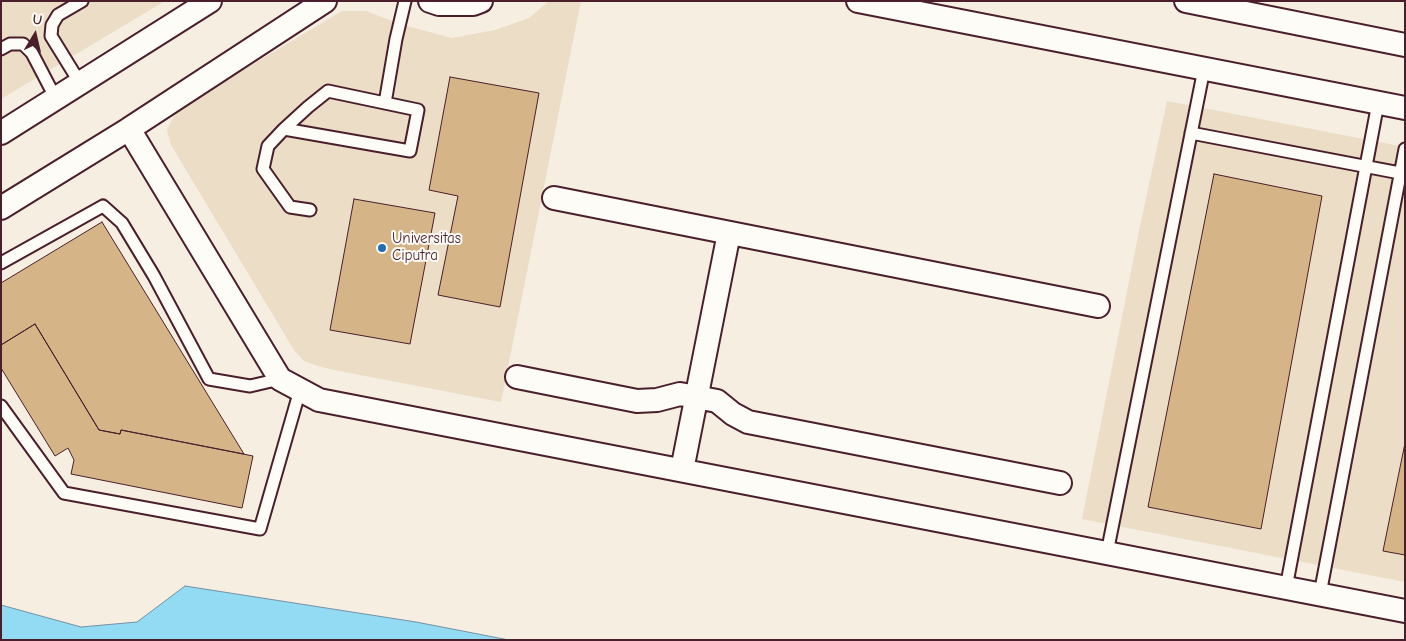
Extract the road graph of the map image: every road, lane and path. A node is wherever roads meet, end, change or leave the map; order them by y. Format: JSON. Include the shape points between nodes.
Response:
{"nodes":[{"id":1,"x":82,"y":1,"type":"edge"},
{"id":2,"x":210,"y":1,"type":"edge"},
{"id":3,"x":325,"y":1,"type":"edge"},
{"id":4,"x":405,"y":1,"type":"edge"},
{"id":5,"x":430,"y":1,"type":"edge"},
{"id":6,"x":481,"y":1,"type":"edge"},
{"id":7,"x":858,"y":1,"type":"edge"},
{"id":8,"x":1186,"y":1,"type":"edge"},
{"id":9,"x":1405,"y":45,"type":"edge"},
{"id":10,"x":1,"y":50,"type":"edge"},
{"id":11,"x":1204,"y":69,"type":"junction"},
{"id":12,"x":80,"y":83,"type":"junction"},
{"id":13,"x":56,"y":99,"type":"junction"},
{"id":14,"x":385,"y":103,"type":"junction"},
{"id":15,"x":1378,"y":103,"type":"junction"},
{"id":16,"x":1405,"y":108,"type":"edge"},
{"id":17,"x":129,"y":129,"type":"junction"},
{"id":18,"x":284,"y":129,"type":"junction"},
{"id":19,"x":1191,"y":133,"type":"junction"},
{"id":20,"x":1,"y":134,"type":"edge"},
{"id":21,"x":1405,"y":149,"type":"edge"},
{"id":22,"x":1366,"y":167,"type":"junction"},
{"id":23,"x":1402,"y":174,"type":"edge"},
{"id":24,"x":554,"y":198,"type":"dead end"},
{"id":25,"x":1,"y":208,"type":"edge"},
{"id":26,"x":310,"y":210,"type":"dead end"},
{"id":27,"x":729,"y":233,"type":"junction"},
{"id":28,"x":1,"y":263,"type":"edge"},
{"id":29,"x":1098,"y":306,"type":"dead end"},
{"id":30,"x":516,"y":378,"type":"dead end"},
{"id":31,"x":280,"y":380,"type":"junction"},
{"id":32,"x":300,"y":390,"type":"junction"},
{"id":33,"x":696,"y":396,"type":"junction"},
{"id":34,"x":1,"y":406,"type":"edge"},
{"id":35,"x":682,"y":470,"type":"junction"},
{"id":36,"x":1060,"y":483,"type":"dead end"},
{"id":37,"x":1107,"y":553,"type":"junction"},
{"id":38,"x":1286,"y":588,"type":"junction"},
{"id":39,"x":1320,"y":594,"type":"junction"},
{"id":40,"x":1405,"y":611,"type":"edge"}],
"edges":[{"from":1,"to":12,"type":"lane","via":[[58,15],[52,24],[51,36]]},
{"from":2,"to":12,"type":"street"},
{"from":3,"to":17,"type":"street"},
{"from":4,"to":14,"type":"lane"},
{"from":5,"to":6,"type":"street","via":[[473,4]]},
{"from":7,"to":11,"type":"street"},
{"from":8,"to":9,"type":"street"},
{"from":10,"to":13,"type":"lane","via":[[10,44],[23,44],[32,53]]},
{"from":11,"to":15,"type":"street"},
{"from":11,"to":19,"type":"lane"},
{"from":12,"to":13,"type":"street"},
{"from":13,"to":20,"type":"street"},
{"from":14,"to":18,"type":"lane","via":[[328,91]]},
{"from":14,"to":18,"type":"lane","via":[[418,110],[410,151]]},
{"from":15,"to":16,"type":"street"},
{"from":15,"to":22,"type":"lane"},
{"from":17,"to":25,"type":"street"},
{"from":17,"to":31,"type":"street"},
{"from":18,"to":26,"type":"lane","via":[[268,146],[263,169],[290,207]]},
{"from":19,"to":22,"type":"lane"},
{"from":19,"to":37,"type":"lane"},
{"from":21,"to":23,"type":"lane"},
{"from":22,"to":23,"type":"lane"},
{"from":22,"to":38,"type":"lane"},
{"from":23,"to":39,"type":"lane"},
{"from":24,"to":27,"type":"street"},
{"from":27,"to":29,"type":"street"},
{"from":27,"to":33,"type":"street"},
{"from":28,"to":31,"type":"lane","via":[[103,206],[122,224],[210,378],[250,386]]},
{"from":30,"to":33,"type":"street","via":[[637,401],[680,394]]},
{"from":31,"to":32,"type":"street"},
{"from":32,"to":34,"type":"lane","via":[[260,529],[64,493]]},
{"from":32,"to":35,"type":"street","via":[[319,400]]},
{"from":33,"to":35,"type":"street"},
{"from":33,"to":36,"type":"street","via":[[717,401],[748,422]]},
{"from":35,"to":37,"type":"street"},
{"from":37,"to":38,"type":"street"},
{"from":38,"to":39,"type":"street"},
{"from":39,"to":40,"type":"street"}]}
